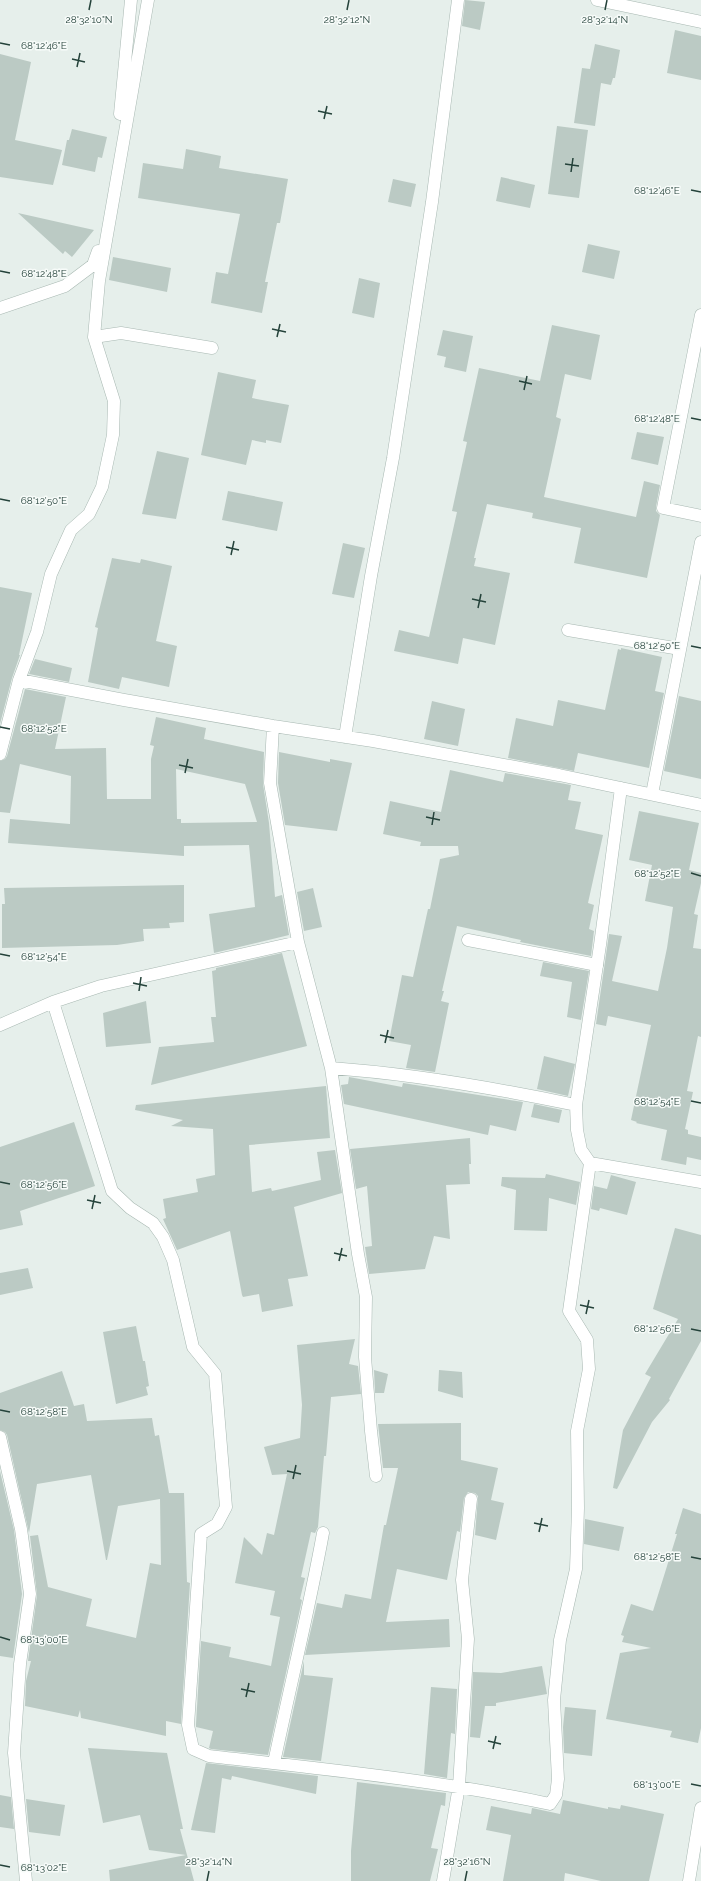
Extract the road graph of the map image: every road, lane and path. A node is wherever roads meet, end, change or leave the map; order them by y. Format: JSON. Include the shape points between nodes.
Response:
{"nodes":[{"id":1,"x":131,"y":0,"type":"edge"},
{"id":2,"x":148,"y":0,"type":"edge"},
{"id":3,"x":458,"y":0,"type":"edge"},
{"id":4,"x":597,"y":0,"type":"edge"},
{"id":5,"x":701,"y":22,"type":"edge"},
{"id":6,"x":0,"y":308,"type":"edge"},
{"id":7,"x":701,"y":315,"type":"edge"},
{"id":8,"x":94,"y":337,"type":"junction"},
{"id":9,"x":212,"y":348,"type":"dead end"},
{"id":10,"x":701,"y":516,"type":"edge"},
{"id":11,"x":701,"y":542,"type":"edge"},
{"id":12,"x":568,"y":630,"type":"dead end"},
{"id":13,"x":680,"y":649,"type":"junction"},
{"id":14,"x":19,"y":680,"type":"junction"},
{"id":15,"x":273,"y":726,"type":"junction"},
{"id":16,"x":345,"y":737,"type":"junction"},
{"id":17,"x":0,"y":754,"type":"edge"},
{"id":18,"x":620,"y":788,"type":"junction"},
{"id":19,"x":652,"y":794,"type":"junction"},
{"id":20,"x":701,"y":805,"type":"edge"},
{"id":21,"x":468,"y":940,"type":"dead end"},
{"id":22,"x":298,"y":942,"type":"junction"},
{"id":23,"x":597,"y":965,"type":"junction"},
{"id":24,"x":53,"y":1002,"type":"junction"},
{"id":25,"x":0,"y":1025,"type":"edge"},
{"id":26,"x":331,"y":1068,"type":"junction"},
{"id":27,"x":576,"y":1105,"type":"junction"},
{"id":28,"x":590,"y":1163,"type":"junction"},
{"id":29,"x":701,"y":1182,"type":"edge"},
{"id":30,"x":0,"y":1437,"type":"edge"},
{"id":31,"x":376,"y":1476,"type":"dead end"},
{"id":32,"x":471,"y":1499,"type":"dead end"},
{"id":33,"x":323,"y":1533,"type":"dead end"},
{"id":34,"x":274,"y":1763,"type":"junction"},
{"id":35,"x":459,"y":1786,"type":"junction"},
{"id":36,"x":701,"y":1808,"type":"edge"},
{"id":37,"x":26,"y":1881,"type":"edge"},
{"id":38,"x":443,"y":1881,"type":"edge"},
{"id":39,"x":690,"y":1881,"type":"edge"}],
"edges":[{"from":1,"to":6,"type":"street","via":[[120,120],[103,235],[94,265],[65,286]]},
{"from":2,"to":8,"type":"street","via":[[99,280]]},
{"from":3,"to":16,"type":"street","via":[[432,202],[394,458],[371,576]]},
{"from":4,"to":5,"type":"street"},
{"from":7,"to":10,"type":"street","via":[[663,508]]},
{"from":8,"to":9,"type":"street","via":[[121,333]]},
{"from":8,"to":14,"type":"street","via":[[114,401],[113,435],[102,487],[89,514],[71,530],[51,574],[37,632]]},
{"from":11,"to":13,"type":"street"},
{"from":12,"to":13,"type":"street"},
{"from":13,"to":19,"type":"street"},
{"from":14,"to":15,"type":"street"},
{"from":14,"to":17,"type":"street"},
{"from":15,"to":16,"type":"street"},
{"from":15,"to":22,"type":"street","via":[[270,783]]},
{"from":16,"to":18,"type":"street","via":[[551,773]]},
{"from":18,"to":19,"type":"street"},
{"from":18,"to":23,"type":"street"},
{"from":19,"to":20,"type":"street"},
{"from":21,"to":23,"type":"street"},
{"from":22,"to":24,"type":"street","via":[[101,986]]},
{"from":22,"to":26,"type":"street"},
{"from":23,"to":27,"type":"street"},
{"from":24,"to":25,"type":"street"},
{"from":24,"to":34,"type":"street","via":[[112,1191],[130,1208],[153,1223],[163,1236],[173,1260],[193,1347],[215,1374],[226,1507],[217,1524],[201,1534],[188,1725],[193,1749],[209,1756]]},
{"from":26,"to":27,"type":"street","via":[[447,1081]]},
{"from":26,"to":31,"type":"street","via":[[366,1297],[365,1357]]},
{"from":27,"to":28,"type":"street","via":[[581,1150]]},
{"from":28,"to":29,"type":"street"},
{"from":28,"to":35,"type":"street","via":[[569,1311],[587,1340],[589,1369],[577,1431],[576,1569],[560,1640],[554,1700],[558,1779],[556,1795],[550,1804]]},
{"from":30,"to":37,"type":"street","via":[[21,1529],[30,1594],[20,1664],[14,1753]]},
{"from":32,"to":35,"type":"street","via":[[462,1580],[468,1639]]},
{"from":33,"to":34,"type":"street"},
{"from":34,"to":35,"type":"street"},
{"from":35,"to":38,"type":"street"},
{"from":36,"to":39,"type":"street"}]}
